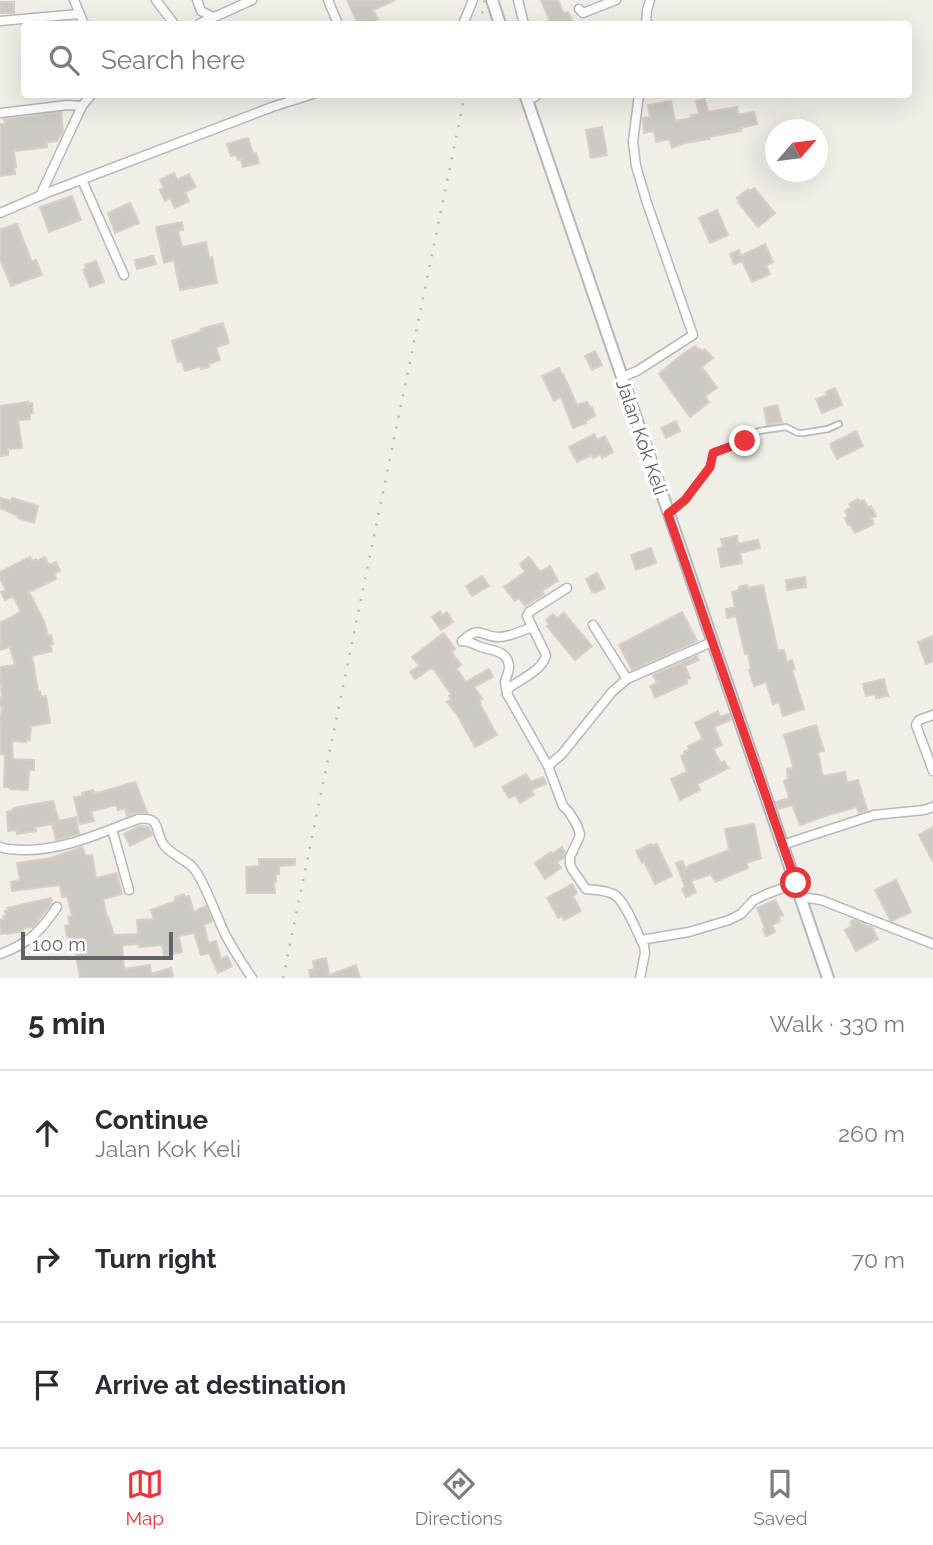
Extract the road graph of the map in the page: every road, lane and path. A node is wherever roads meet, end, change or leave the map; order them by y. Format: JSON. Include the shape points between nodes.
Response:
{"nodes":[{"id":1,"x":74,"y":0,"type":"edge"},
{"id":2,"x":156,"y":0,"type":"edge"},
{"id":3,"x":197,"y":0,"type":"edge"},
{"id":4,"x":252,"y":0,"type":"edge"},
{"id":5,"x":328,"y":0,"type":"edge"},
{"id":6,"x":473,"y":0,"type":"edge"},
{"id":7,"x":518,"y":0,"type":"edge"},
{"id":8,"x":616,"y":0,"type":"edge"},
{"id":9,"x":640,"y":0,"type":"edge"},
{"id":10,"x":650,"y":2,"type":"edge"},
{"id":11,"x":579,"y":9,"type":"dead end"},
{"id":12,"x":201,"y":11,"type":"junction"},
{"id":13,"x":79,"y":14,"type":"junction"},
{"id":14,"x":213,"y":17,"type":"junction"},
{"id":15,"x":0,"y":20,"type":"edge"},
{"id":16,"x":82,"y":21,"type":"edge"},
{"id":17,"x":172,"y":21,"type":"edge"},
{"id":18,"x":199,"y":21,"type":"edge"},
{"id":19,"x":204,"y":21,"type":"edge"},
{"id":20,"x":337,"y":21,"type":"edge"},
{"id":21,"x":464,"y":21,"type":"edge"},
{"id":22,"x":523,"y":21,"type":"edge"},
{"id":23,"x":647,"y":21,"type":"edge"},
{"id":24,"x":89,"y":98,"type":"edge"},
{"id":25,"x":300,"y":98,"type":"edge"},
{"id":26,"x":530,"y":98,"type":"edge"},
{"id":27,"x":638,"y":98,"type":"edge"},
{"id":28,"x":82,"y":106,"type":"junction"},
{"id":29,"x":0,"y":113,"type":"edge"},
{"id":30,"x":82,"y":180,"type":"junction"},
{"id":31,"x":40,"y":196,"type":"junction"},
{"id":32,"x":0,"y":213,"type":"edge"},
{"id":33,"x":124,"y":275,"type":"dead end"},
{"id":34,"x":622,"y":377,"type":"junction"},
{"id":35,"x":839,"y":424,"type":"dead end"},
{"id":36,"x":668,"y":514,"type":"junction"},
{"id":37,"x":567,"y":588,"type":"dead end"},
{"id":38,"x":593,"y":625,"type":"dead end"},
{"id":39,"x":532,"y":627,"type":"junction"},
{"id":40,"x":712,"y":642,"type":"junction"},
{"id":41,"x":627,"y":679,"type":"junction"},
{"id":42,"x":507,"y":694,"type":"junction"},
{"id":43,"x":933,"y":715,"type":"edge"},
{"id":44,"x":548,"y":766,"type":"junction"},
{"id":45,"x":933,"y":772,"type":"edge"},
{"id":46,"x":933,"y":807,"type":"edge"},
{"id":47,"x":112,"y":829,"type":"junction"},
{"id":48,"x":782,"y":845,"type":"junction"},
{"id":49,"x":0,"y":847,"type":"edge"},
{"id":50,"x":796,"y":883,"type":"junction"},
{"id":51,"x":129,"y":890,"type":"dead end"},
{"id":52,"x":801,"y":897,"type":"junction"},
{"id":53,"x":57,"y":907,"type":"dead end"},
{"id":54,"x":641,"y":940,"type":"junction"},
{"id":55,"x":933,"y":944,"type":"edge"},
{"id":56,"x":0,"y":954,"type":"edge"},
{"id":57,"x":252,"y":978,"type":"edge"},
{"id":58,"x":639,"y":978,"type":"edge"},
{"id":59,"x":828,"y":978,"type":"edge"}],
"edges":[{"from":1,"to":13,"type":"street"},
{"from":2,"to":17,"type":"street"},
{"from":3,"to":12,"type":"street"},
{"from":4,"to":14,"type":"street"},
{"from":5,"to":20,"type":"street"},
{"from":6,"to":21,"type":"street"},
{"from":7,"to":22,"type":"street"},
{"from":8,"to":11,"type":"street","via":[[583,13]]},
{"from":9,"to":10,"type":"street"},
{"from":10,"to":23,"type":"street"},
{"from":12,"to":14,"type":"street"},
{"from":12,"to":18,"type":"street"},
{"from":13,"to":15,"type":"street"},
{"from":13,"to":16,"type":"street"},
{"from":14,"to":19,"type":"street"},
{"from":24,"to":28,"type":"street"},
{"from":25,"to":30,"type":"street"},
{"from":26,"to":34,"type":"street","name":"Jalan Kok Keli"},
{"from":27,"to":34,"type":"street","via":[[633,142],[636,166],[693,335]]},
{"from":28,"to":29,"type":"street"},
{"from":28,"to":31,"type":"street"},
{"from":30,"to":31,"type":"street"},
{"from":30,"to":33,"type":"street"},
{"from":31,"to":32,"type":"street"},
{"from":34,"to":36,"type":"street","name":"Jalan Kok Keli"},
{"from":35,"to":36,"type":"lane","via":[[803,433],[786,427],[759,432],[713,453],[710,467]]},
{"from":36,"to":40,"type":"street","name":"Jalan Kok Keli"},
{"from":37,"to":39,"type":"street","via":[[529,612]]},
{"from":38,"to":41,"type":"street"},
{"from":39,"to":42,"type":"street","via":[[546,654],[544,662]]},
{"from":39,"to":42,"type":"street","via":[[501,637],[476,632],[462,642],[471,641],[505,657],[509,664]]},
{"from":40,"to":41,"type":"street"},
{"from":40,"to":48,"type":"street","name":"Jalan Kok Keli"},
{"from":41,"to":44,"type":"street"},
{"from":42,"to":44,"type":"street"},
{"from":43,"to":45,"type":"street","via":[[916,725]]},
{"from":44,"to":54,"type":"street","via":[[580,834],[570,857],[572,870],[586,888],[620,900]]},
{"from":46,"to":48,"type":"street","via":[[874,815]]},
{"from":47,"to":49,"type":"street","via":[[52,849]]},
{"from":47,"to":51,"type":"street"},
{"from":47,"to":57,"type":"street","via":[[138,819],[152,820],[166,848],[196,870],[225,934]]},
{"from":48,"to":50,"type":"street","name":"Jalan Kok Keli"},
{"from":50,"to":52,"type":"street","name":"Jalan Kok Keli"},
{"from":50,"to":54,"type":"street","via":[[754,900],[729,920]]},
{"from":52,"to":55,"type":"street","via":[[821,900]]},
{"from":52,"to":59,"type":"street","name":"Jalan Kok Keli"},
{"from":53,"to":56,"type":"street","via":[[31,939]]},
{"from":54,"to":58,"type":"street","via":[[645,953]]}]}
